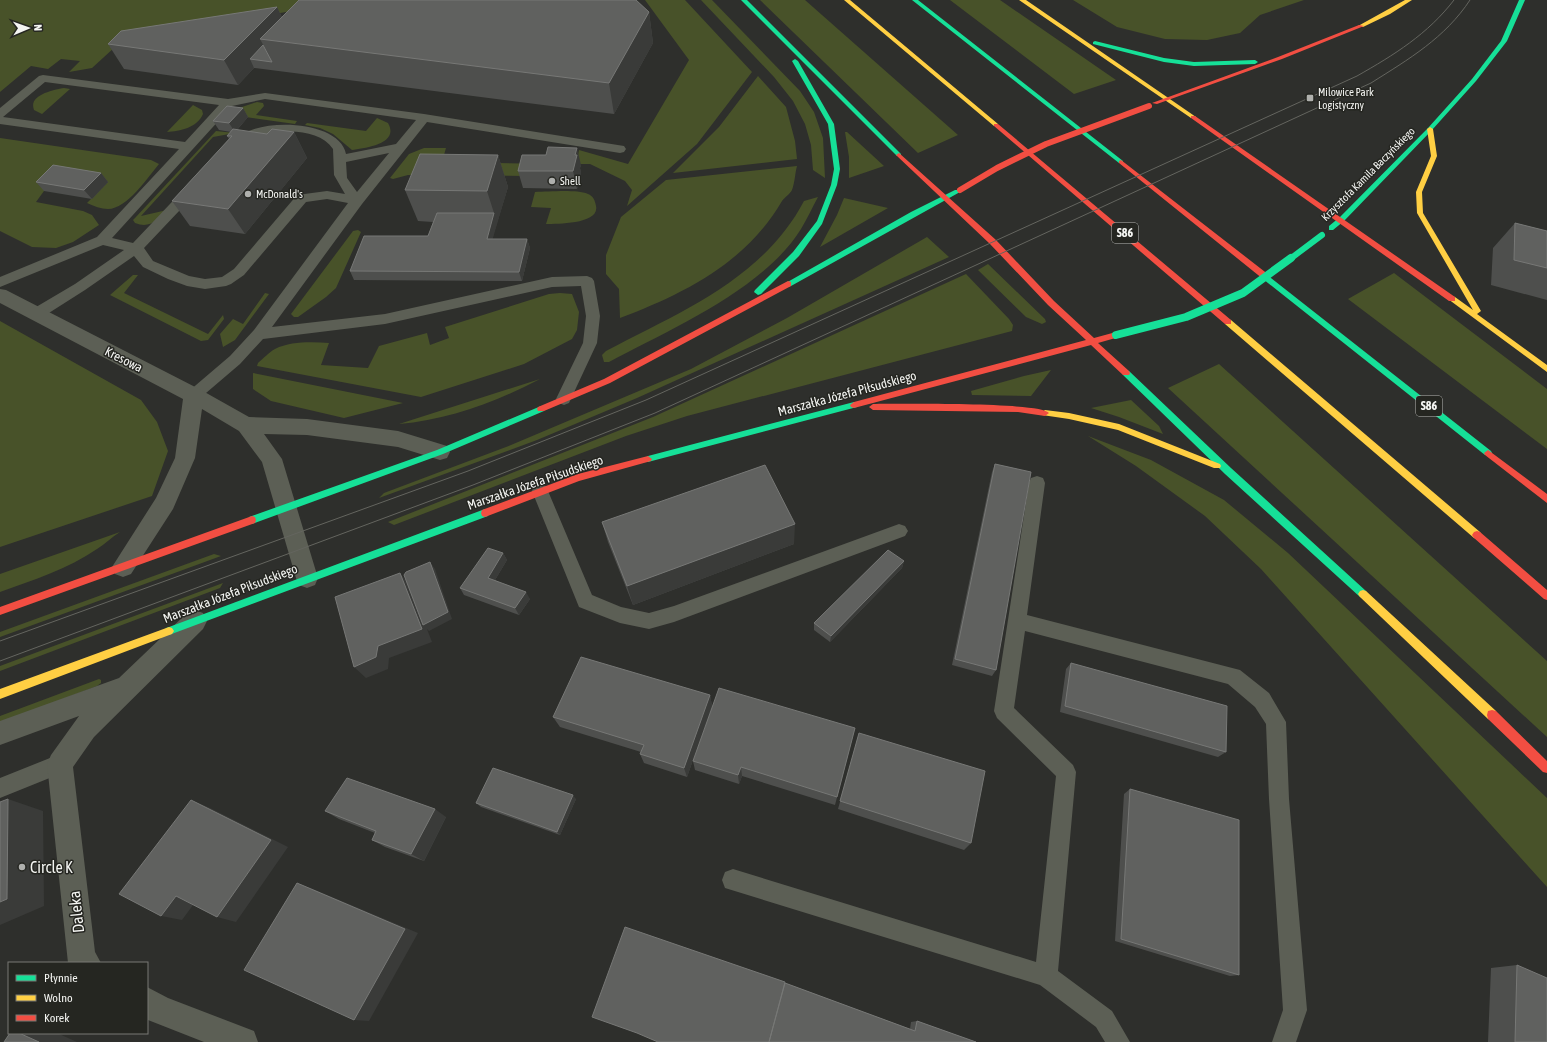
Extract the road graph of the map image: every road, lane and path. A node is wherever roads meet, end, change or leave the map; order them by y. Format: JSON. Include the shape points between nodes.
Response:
{"nodes":[{"id":1,"x":744,"y":0,"type":"edge"},
{"id":2,"x":847,"y":0,"type":"edge"},
{"id":3,"x":915,"y":0,"type":"edge"},
{"id":4,"x":1022,"y":0,"type":"edge"},
{"id":5,"x":1409,"y":0,"type":"edge"},
{"id":6,"x":1522,"y":0,"type":"edge"},
{"id":7,"x":779,"y":34,"type":"junction"},
{"id":8,"x":1079,"y":38,"type":"junction"},
{"id":9,"x":1270,"y":62,"type":"junction"},
{"id":10,"x":1166,"y":99,"type":"junction"},
{"id":11,"x":228,"y":103,"type":"junction"},
{"id":12,"x":0,"y":114,"type":"edge"},
{"id":13,"x":424,"y":118,"type":"junction"},
{"id":14,"x":0,"y":120,"type":"edge"},
{"id":15,"x":1430,"y":129,"type":"junction"},
{"id":16,"x":188,"y":146,"type":"junction"},
{"id":17,"x":401,"y":147,"type":"junction"},
{"id":18,"x":620,"y":149,"type":"dead end"},
{"id":19,"x":230,"y":151,"type":"edge"},
{"id":20,"x":341,"y":159,"type":"junction"},
{"id":21,"x":199,"y":182,"type":"edge"},
{"id":22,"x":946,"y":199,"type":"junction"},
{"id":23,"x":357,"y":201,"type":"junction"},
{"id":24,"x":1342,"y":219,"type":"junction"},
{"id":25,"x":102,"y":240,"type":"junction"},
{"id":26,"x":136,"y":248,"type":"junction"},
{"id":27,"x":0,"y":282,"type":"edge"},
{"id":28,"x":0,"y":295,"type":"edge"},
{"id":29,"x":737,"y":312,"type":"junction"},
{"id":30,"x":36,"y":314,"type":"junction"},
{"id":31,"x":1482,"y":320,"type":"junction"},
{"id":32,"x":260,"y":334,"type":"junction"},
{"id":33,"x":1093,"y":342,"type":"junction"},
{"id":34,"x":1547,"y":369,"type":"edge"},
{"id":35,"x":194,"y":395,"type":"junction"},
{"id":36,"x":564,"y":399,"type":"junction"},
{"id":37,"x":846,"y":407,"type":"junction"},
{"id":38,"x":246,"y":425,"type":"junction"},
{"id":39,"x":440,"y":452,"type":"junction"},
{"id":40,"x":1228,"y":471,"type":"junction"},
{"id":41,"x":1037,"y":483,"type":"dead end"},
{"id":42,"x":540,"y":491,"type":"junction"},
{"id":43,"x":1547,"y":499,"type":"edge"},
{"id":44,"x":287,"y":508,"type":"junction"},
{"id":45,"x":900,"y":530,"type":"dead end"},
{"id":46,"x":123,"y":567,"type":"junction"},
{"id":47,"x":306,"y":578,"type":"junction"},
{"id":48,"x":1547,"y":596,"type":"edge"},
{"id":49,"x":0,"y":611,"type":"edge"},
{"id":50,"x":1019,"y":620,"type":"junction"},
{"id":51,"x":195,"y":621,"type":"junction"},
{"id":52,"x":127,"y":687,"type":"junction"},
{"id":53,"x":0,"y":694,"type":"edge"},
{"id":54,"x":0,"y":733,"type":"edge"},
{"id":55,"x":60,"y":764,"type":"junction"},
{"id":56,"x":1547,"y":768,"type":"edge"},
{"id":57,"x":0,"y":788,"type":"edge"},
{"id":58,"x":733,"y":880,"type":"dead end"},
{"id":59,"x":81,"y":962,"type":"edge"},
{"id":60,"x":1046,"y":976,"type":"junction"},
{"id":61,"x":148,"y":1003,"type":"edge"},
{"id":62,"x":243,"y":1042,"type":"edge"},
{"id":63,"x":1118,"y":1042,"type":"edge"},
{"id":64,"x":1284,"y":1042,"type":"edge"}],
"edges":[{"from":1,"to":7,"type":"main road"},
{"from":2,"to":48,"type":"main road","number":"S86","via":[[1079,193]]},
{"from":3,"to":43,"type":"main road","number":"S86"},
{"from":4,"to":8,"type":"main road"},
{"from":5,"to":9,"type":"main road","via":[[1393,11],[1352,30]]},
{"from":6,"to":15,"type":"main road","name":"Krzysztofa Kamila Baczyńskiego","via":[[1504,41],[1474,80]]},
{"from":7,"to":22,"type":"main road"},
{"from":7,"to":29,"type":"main road","via":[[830,124],[837,169],[834,185],[820,222],[796,254]]},
{"from":8,"to":9,"type":"main road","via":[[1114,49],[1194,64]]},
{"from":8,"to":10,"type":"main road"},
{"from":9,"to":10,"type":"main road"},
{"from":10,"to":22,"type":"main road","bridge":true,"via":[[1046,144],[997,168]]},
{"from":10,"to":24,"type":"main road"},
{"from":11,"to":12,"type":"lane","via":[[43,78]]},
{"from":11,"to":13,"type":"lane","via":[[265,96]]},
{"from":11,"to":16,"type":"lane"},
{"from":13,"to":17,"type":"lane"},
{"from":13,"to":18,"type":"lane"},
{"from":14,"to":16,"type":"lane"},
{"from":15,"to":24,"type":"main road","name":"Krzysztofa Kamila Baczyńskiego"},
{"from":15,"to":31,"type":"main road","via":[[1434,156],[1419,192],[1420,213]]},
{"from":16,"to":25,"type":"lane"},
{"from":17,"to":20,"type":"lane"},
{"from":17,"to":23,"type":"lane"},
{"from":19,"to":20,"type":"lane","via":[[245,137],[271,129],[295,129],[323,133],[337,145]]},
{"from":20,"to":23,"type":"lane","via":[[340,176]]},
{"from":21,"to":26,"type":"lane"},
{"from":22,"to":29,"type":"main road","via":[[913,214]]},
{"from":22,"to":33,"type":"main road","via":[[979,228],[1051,303]]},
{"from":23,"to":26,"type":"lane","via":[[327,195],[302,198],[239,272],[226,281],[205,284],[173,276],[148,264]]},
{"from":23,"to":32,"type":"lane"},
{"from":24,"to":31,"type":"main road"},
{"from":24,"to":33,"type":"main road","name":"Krzysztofa Kamila Baczyńskiego","bridge":true,"via":[[1243,293],[1186,317]]},
{"from":25,"to":26,"type":"lane"},
{"from":25,"to":27,"type":"lane"},
{"from":26,"to":30,"type":"lane"},
{"from":28,"to":30,"type":"street","name":"Kresowa"},
{"from":29,"to":36,"type":"main road","via":[[607,381]]},
{"from":30,"to":35,"type":"street","name":"Kresowa"},
{"from":31,"to":34,"type":"main road"},
{"from":32,"to":35,"type":"lane","via":[[235,360]]},
{"from":32,"to":36,"type":"lane","via":[[385,319],[552,282],[587,281],[593,316],[590,343]]},
{"from":33,"to":37,"type":"main road","name":"Marszałka Józefa Piłsudskiego"},
{"from":33,"to":40,"type":"main road"},
{"from":35,"to":38,"type":"street","name":"Kresowa"},
{"from":35,"to":46,"type":"street","via":[[185,458],[165,503]]},
{"from":36,"to":39,"type":"main road"},
{"from":37,"to":40,"type":"main road","via":[[1018,409],[1069,416],[1119,427]]},
{"from":37,"to":42,"type":"main road","name":"Marszałka Józefa Piłsudskiego","via":[[578,478]]},
{"from":38,"to":39,"type":"street","via":[[307,427],[398,439]]},
{"from":38,"to":44,"type":"street","via":[[272,459]]},
{"from":39,"to":44,"type":"main road"},
{"from":40,"to":56,"type":"main road","via":[[1421,647]]},
{"from":41,"to":50,"type":"lane"},
{"from":42,"to":45,"type":"lane","via":[[585,602],[620,615],[649,621]]},
{"from":42,"to":47,"type":"main road","name":"Marszałka Józefa Piłsudskiego"},
{"from":44,"to":46,"type":"main road"},
{"from":44,"to":47,"type":"street"},
{"from":46,"to":49,"type":"main road"},
{"from":47,"to":51,"type":"main road","name":"Marszałka Józefa Piłsudskiego"},
{"from":50,"to":60,"type":"lane","via":[[1004,711],[1066,772]]},
{"from":50,"to":64,"type":"lane","via":[[1233,676],[1262,700],[1276,722],[1279,798],[1295,1010]]},
{"from":51,"to":52,"type":"street"},
{"from":51,"to":53,"type":"main road","name":"Marszałka Józefa Piłsudskiego"},
{"from":52,"to":54,"type":"street"},
{"from":52,"to":55,"type":"street","via":[[85,728]]},
{"from":55,"to":57,"type":"lane"},
{"from":55,"to":59,"type":"street","name":"Daleka"},
{"from":58,"to":60,"type":"lane"},
{"from":60,"to":63,"type":"lane","via":[[1104,1019]]},
{"from":61,"to":62,"type":"street"}]}
